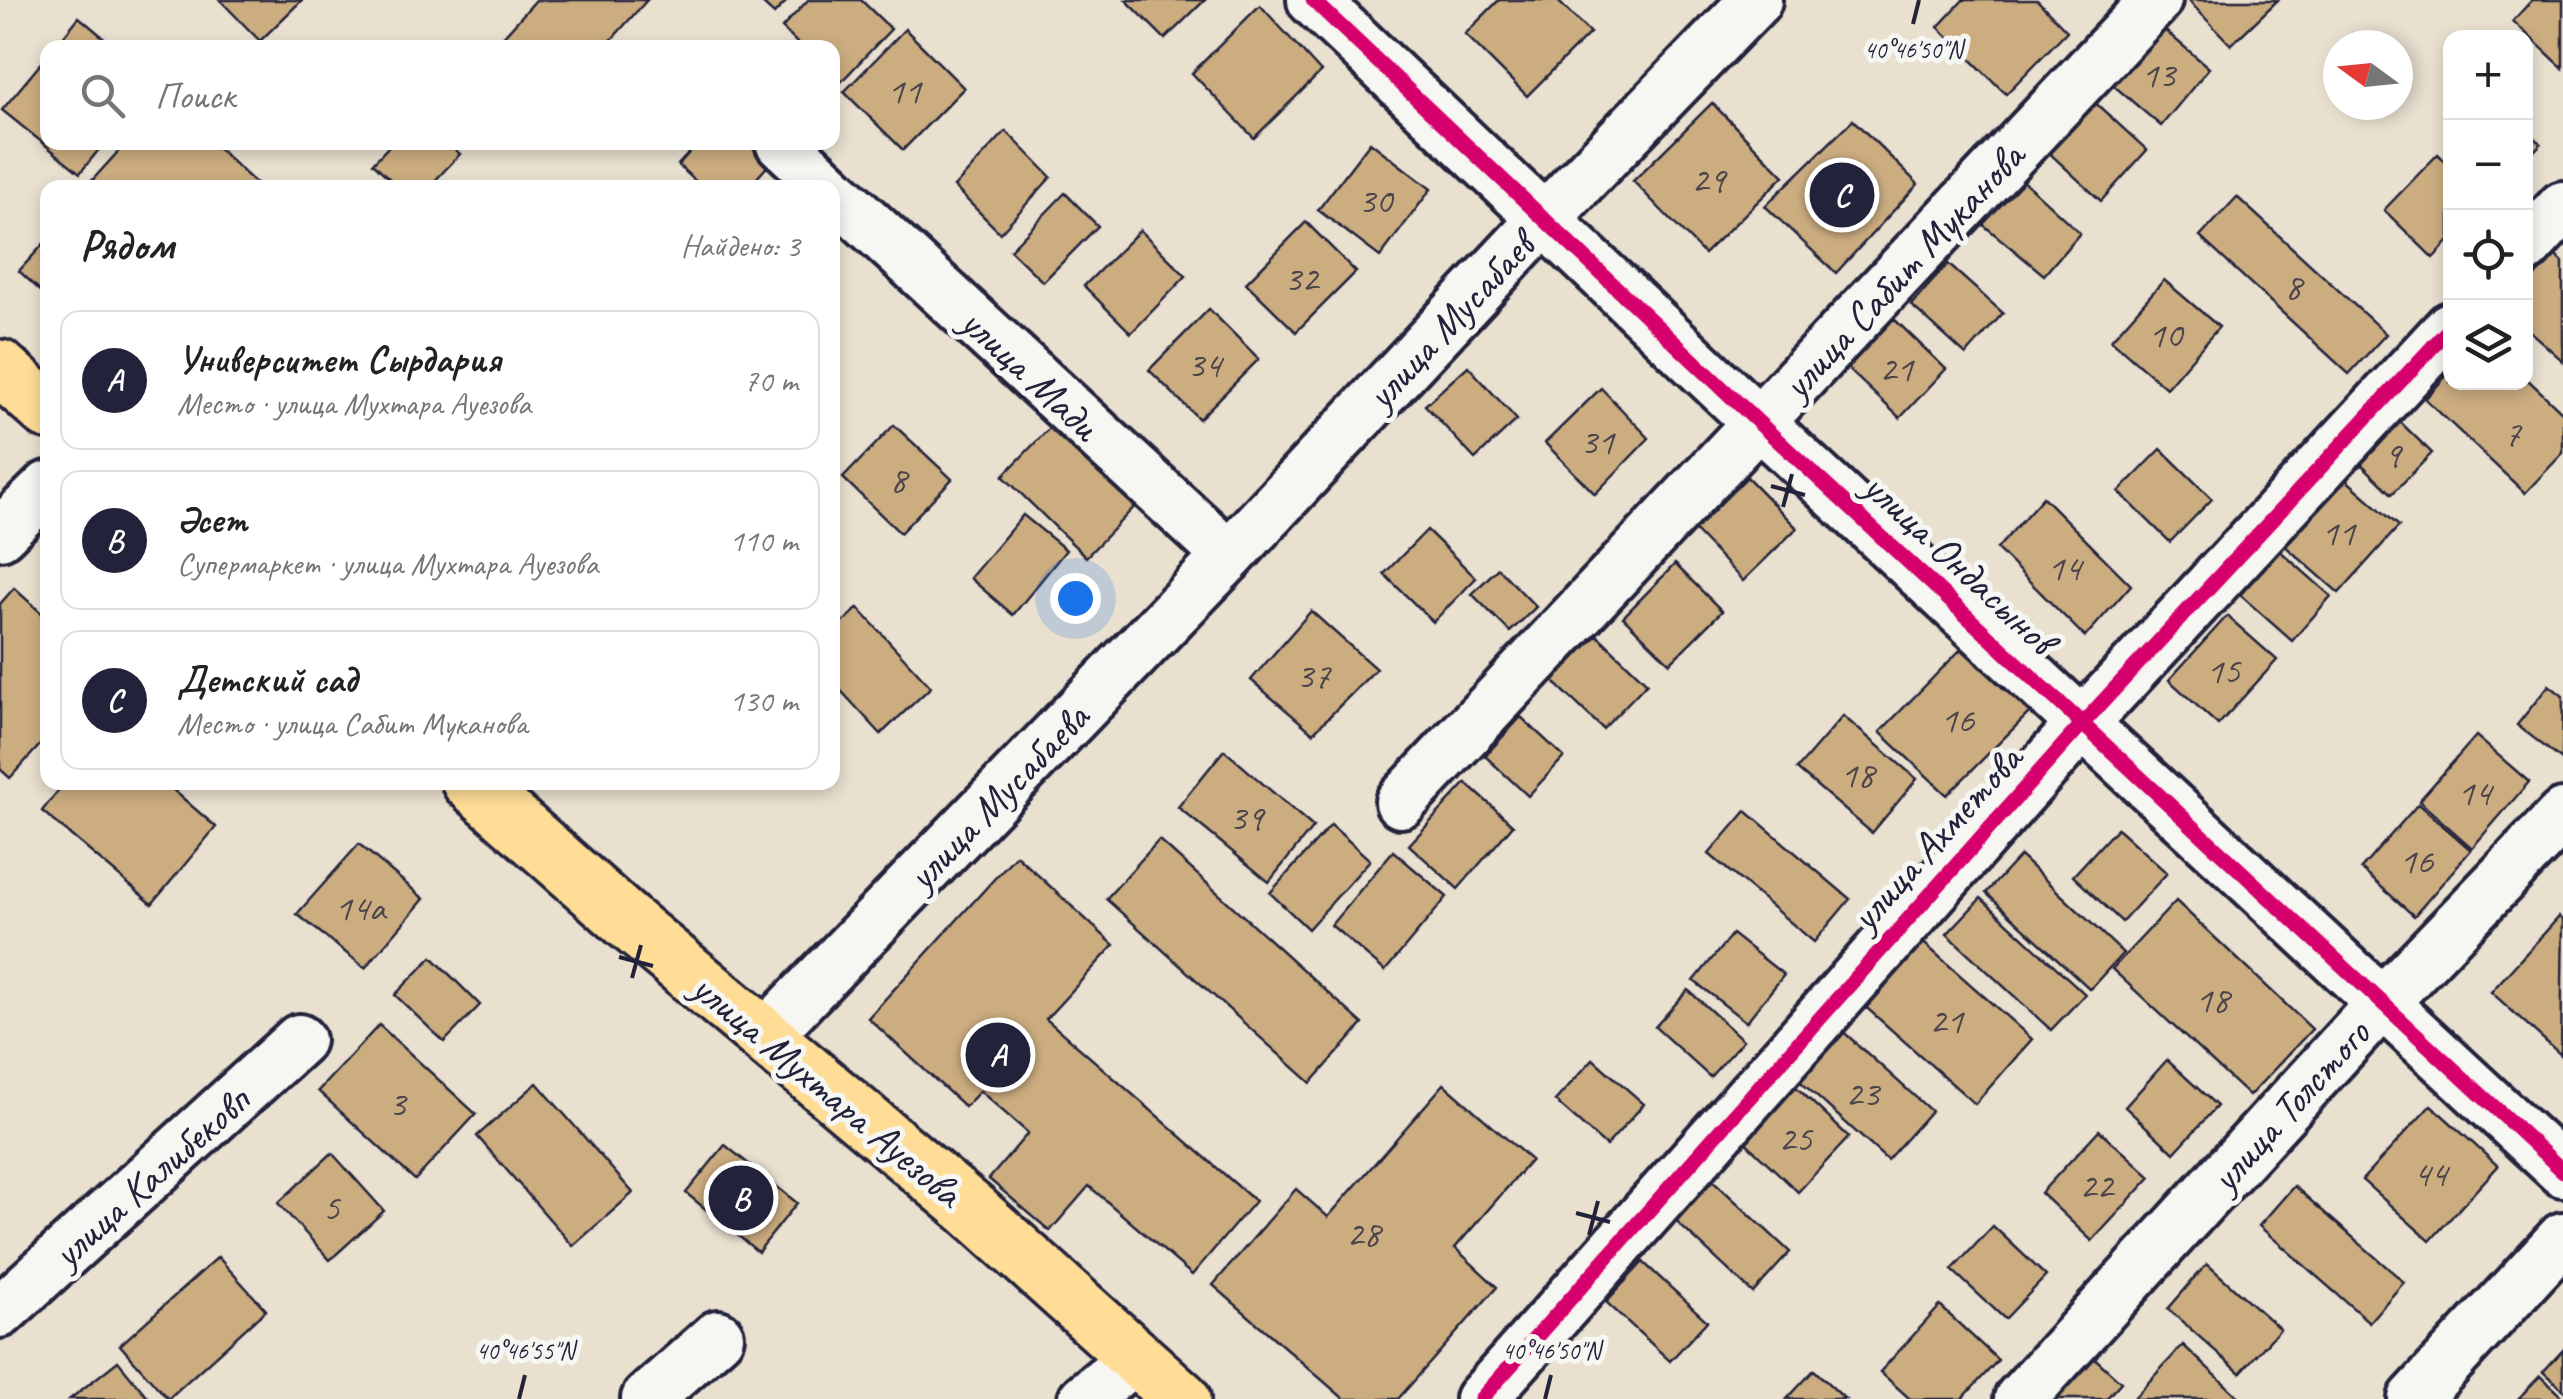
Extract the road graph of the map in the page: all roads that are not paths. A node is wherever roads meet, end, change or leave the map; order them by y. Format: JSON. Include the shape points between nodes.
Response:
{"nodes":[{"id":1,"x":1756,"y":0,"type":"edge"},
{"id":2,"x":2156,"y":0,"type":"edge"},
{"id":3,"x":1343,"y":10,"type":"edge"},
{"id":4,"x":790,"y":150,"type":"edge"},
{"id":5,"x":821,"y":180,"type":"edge"},
{"id":6,"x":840,"y":197,"type":"edge"},
{"id":7,"x":2563,"y":207,"type":"edge"},
{"id":8,"x":1542,"y":220,"type":"junction"},
{"id":9,"x":2533,"y":240,"type":"edge"},
{"id":10,"x":2443,"y":336,"type":"edge"},
{"id":11,"x":0,"y":368,"type":"edge"},
{"id":12,"x":40,"y":404,"type":"edge"},
{"id":13,"x":1758,"y":422,"type":"junction"},
{"id":14,"x":40,"y":495,"type":"edge"},
{"id":15,"x":0,"y":534,"type":"edge"},
{"id":16,"x":1229,"y":556,"type":"junction"},
{"id":17,"x":2082,"y":724,"type":"junction"},
{"id":18,"x":479,"y":790,"type":"edge"},
{"id":19,"x":1401,"y":802,"type":"dead end"},
{"id":20,"x":2563,"y":814,"type":"edge"},
{"id":21,"x":2382,"y":1004,"type":"junction"},
{"id":22,"x":765,"y":1036,"type":"junction"},
{"id":23,"x":299,"y":1040,"type":"dead end"},
{"id":24,"x":2563,"y":1171,"type":"edge"},
{"id":25,"x":2563,"y":1238,"type":"edge"},
{"id":26,"x":0,"y":1312,"type":"edge"},
{"id":27,"x":718,"y":1336,"type":"dead end"},
{"id":28,"x":1134,"y":1358,"type":"junction"},
{"id":29,"x":647,"y":1399,"type":"edge"},
{"id":30,"x":1084,"y":1399,"type":"edge"},
{"id":31,"x":1182,"y":1399,"type":"edge"},
{"id":32,"x":1481,"y":1399,"type":"edge"},
{"id":33,"x":2020,"y":1399,"type":"edge"},
{"id":34,"x":2414,"y":1399,"type":"edge"}],
"edges":[{"from":1,"to":8,"type":"street","name":"улица Мусабаев"},
{"from":2,"to":13,"type":"street","name":"улица Сабит Муканова"},
{"from":3,"to":8,"type":"street","name":"улица Ондасынов"},
{"from":4,"to":5,"type":"street","name":"улица Мади"},
{"from":6,"to":16,"type":"street","name":"улица Мади"},
{"from":7,"to":9,"type":"street"},
{"from":8,"to":13,"type":"street","name":"улица Ондасынов"},
{"from":8,"to":16,"type":"street","name":"улица Мусабаев"},
{"from":10,"to":17,"type":"street","name":"улица Ахметова"},
{"from":11,"to":12,"type":"main road"},
{"from":13,"to":17,"type":"street","name":"улица Ондасынов"},
{"from":13,"to":19,"type":"street","name":"улица Сабит Муканова"},
{"from":14,"to":15,"type":"street"},
{"from":16,"to":22,"type":"street","name":"улица Мусабаева"},
{"from":17,"to":21,"type":"street","name":"улица Ондасынов"},
{"from":17,"to":32,"type":"street","name":"улица Ахметова"},
{"from":18,"to":22,"type":"main road","name":"улица Мухтара Ауезова"},
{"from":20,"to":21,"type":"street","name":"улица Толстого"},
{"from":21,"to":24,"type":"street","name":"улица Ондасынов"},
{"from":21,"to":33,"type":"street","name":"улица Толстого"},
{"from":22,"to":28,"type":"main road","name":"улица Мухтара Ауезова"},
{"from":23,"to":26,"type":"street","name":"улица Калибековп"},
{"from":25,"to":34,"type":"street"},
{"from":27,"to":29,"type":"street"},
{"from":28,"to":30,"type":"street"},
{"from":28,"to":31,"type":"main road","name":"улица Мухтара Ауезова"}]}
